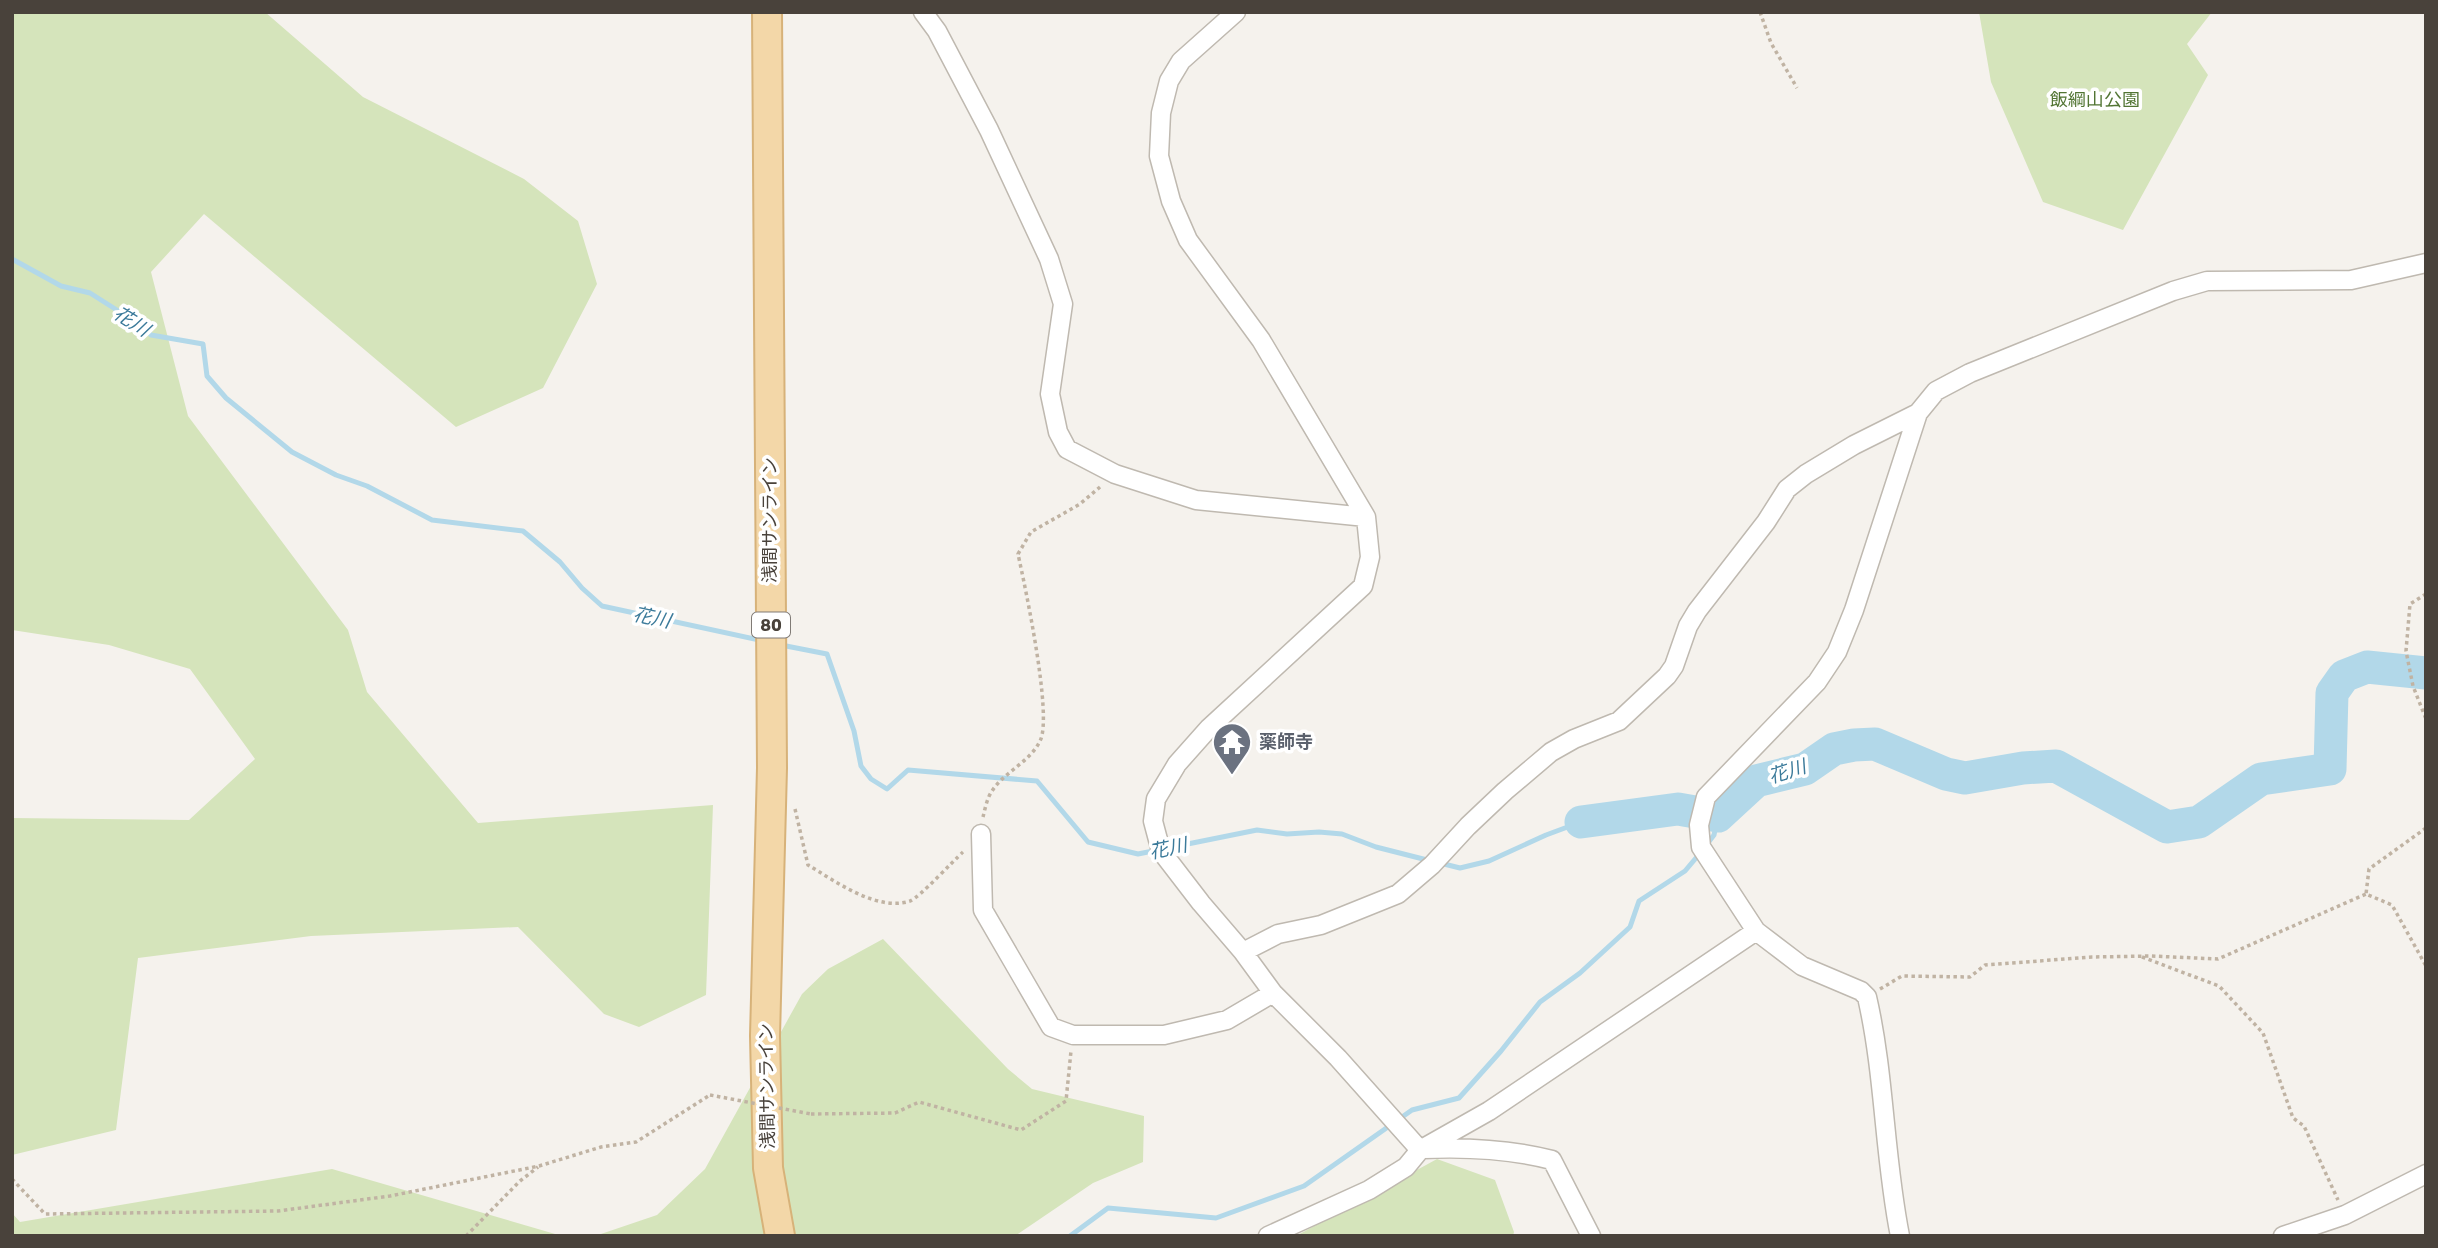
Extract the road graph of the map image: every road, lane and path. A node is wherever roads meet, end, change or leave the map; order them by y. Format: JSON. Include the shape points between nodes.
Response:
{"nodes":[{"id":1,"x":767,"y":12,"type":"edge"},
{"id":2,"x":923,"y":12,"type":"edge"},
{"id":3,"x":1236,"y":12,"type":"edge"},
{"id":4,"x":1760,"y":12,"type":"edge"},
{"id":5,"x":1797,"y":88,"type":"dead end"},
{"id":6,"x":2426,"y":263,"type":"edge"},
{"id":7,"x":1918,"y":413,"type":"junction"},
{"id":8,"x":1115,"y":474,"type":"junction"},
{"id":9,"x":1366,"y":517,"type":"junction"},
{"id":10,"x":2426,"y":593,"type":"edge"},
{"id":11,"x":2426,"y":719,"type":"edge"},
{"id":12,"x":794,"y":804,"type":"dead end"},
{"id":13,"x":2426,"y":828,"type":"edge"},
{"id":14,"x":981,"y":834,"type":"junction"},
{"id":15,"x":2366,"y":894,"type":"junction"},
{"id":16,"x":1756,"y":931,"type":"junction"},
{"id":17,"x":1243,"y":952,"type":"junction"},
{"id":18,"x":2140,"y":956,"type":"junction"},
{"id":19,"x":2426,"y":966,"type":"edge"},
{"id":20,"x":1273,"y":993,"type":"junction"},
{"id":21,"x":1867,"y":997,"type":"junction"},
{"id":22,"x":1073,"y":1035,"type":"junction"},
{"id":23,"x":1420,"y":1150,"type":"junction"},
{"id":24,"x":539,"y":1166,"type":"junction"},
{"id":25,"x":2426,"y":1174,"type":"edge"},
{"id":26,"x":12,"y":1179,"type":"edge"},
{"id":27,"x":2345,"y":1215,"type":"junction"},
{"id":28,"x":466,"y":1236,"type":"edge"},
{"id":29,"x":780,"y":1236,"type":"edge"},
{"id":30,"x":1268,"y":1236,"type":"edge"},
{"id":31,"x":1591,"y":1236,"type":"edge"},
{"id":32,"x":1900,"y":1236,"type":"edge"},
{"id":33,"x":2283,"y":1236,"type":"edge"}],
"edges":[{"from":1,"to":29,"type":"main road","name":"浅間サンライン","number":"80","via":[[772,768],[765,1036],[768,1168]]},
{"from":2,"to":8,"type":"street","via":[[989,130],[1049,259],[1063,304],[1050,394],[1058,432],[1067,449]]},
{"from":3,"to":9,"type":"street","via":[[1181,61],[1169,81],[1161,113],[1159,156],[1188,240],[1261,340]]},
{"from":4,"to":5,"type":"path","via":[[1771,43]]},
{"from":6,"to":7,"type":"street","via":[[2351,280],[2207,281],[2173,291],[1970,373],[1936,391]]},
{"from":7,"to":16,"type":"street","via":[[1837,652],[1816,682],[1715,787],[1702,808],[1701,847]]},
{"from":7,"to":17,"type":"street","via":[[1854,445],[1787,489],[1697,611],[1667,676],[1619,721],[1551,752],[1398,894],[1321,925],[1278,934]]},
{"from":8,"to":9,"type":"street","via":[[1196,500]]},
{"from":8,"to":14,"type":"path","via":[[1080,503],[1031,532],[1018,554],[1040,675],[1042,739],[991,792]]},
{"from":9,"to":17,"type":"street","via":[[1370,557],[1363,586],[1209,728],[1177,764],[1156,799],[1153,821],[1161,851]]},
{"from":10,"to":11,"type":"path","via":[[2410,604],[2406,651]]},
{"from":12,"to":14,"type":"path","via":[[808,865],[863,897],[883,901],[911,901]]},
{"from":13,"to":15,"type":"path","via":[[2369,869]]},
{"from":14,"to":22,"type":"street","via":[[983,910],[1051,1027]]},
{"from":15,"to":18,"type":"path","via":[[2218,959]]},
{"from":15,"to":19,"type":"path","via":[[2392,905]]},
{"from":16,"to":21,"type":"street","via":[[1802,966],[1861,990]]},
{"from":16,"to":23,"type":"street","via":[[1489,1111]]},
{"from":17,"to":20,"type":"street"},
{"from":18,"to":21,"type":"path","via":[[1984,965],[1970,977],[1902,976]]},
{"from":18,"to":27,"type":"path","via":[[2219,986],[2263,1033],[2294,1118],[2304,1126]]},
{"from":20,"to":22,"type":"street","via":[[1227,1020],[1164,1035]]},
{"from":20,"to":23,"type":"street"},
{"from":21,"to":32,"type":"street"},
{"from":22,"to":24,"type":"path","bridge":true,"via":[[1066,1101],[1021,1130],[919,1102],[895,1113],[811,1114],[710,1095],[636,1142],[601,1147]]},
{"from":23,"to":30,"type":"street","via":[[1406,1167],[1369,1190]]},
{"from":23,"to":31,"type":"street","via":[[1521,1152],[1552,1160]]},
{"from":24,"to":26,"type":"path","via":[[390,1196],[242,1212],[46,1214]]},
{"from":24,"to":28,"type":"path"},
{"from":25,"to":27,"type":"street"},
{"from":27,"to":33,"type":"street"}]}
